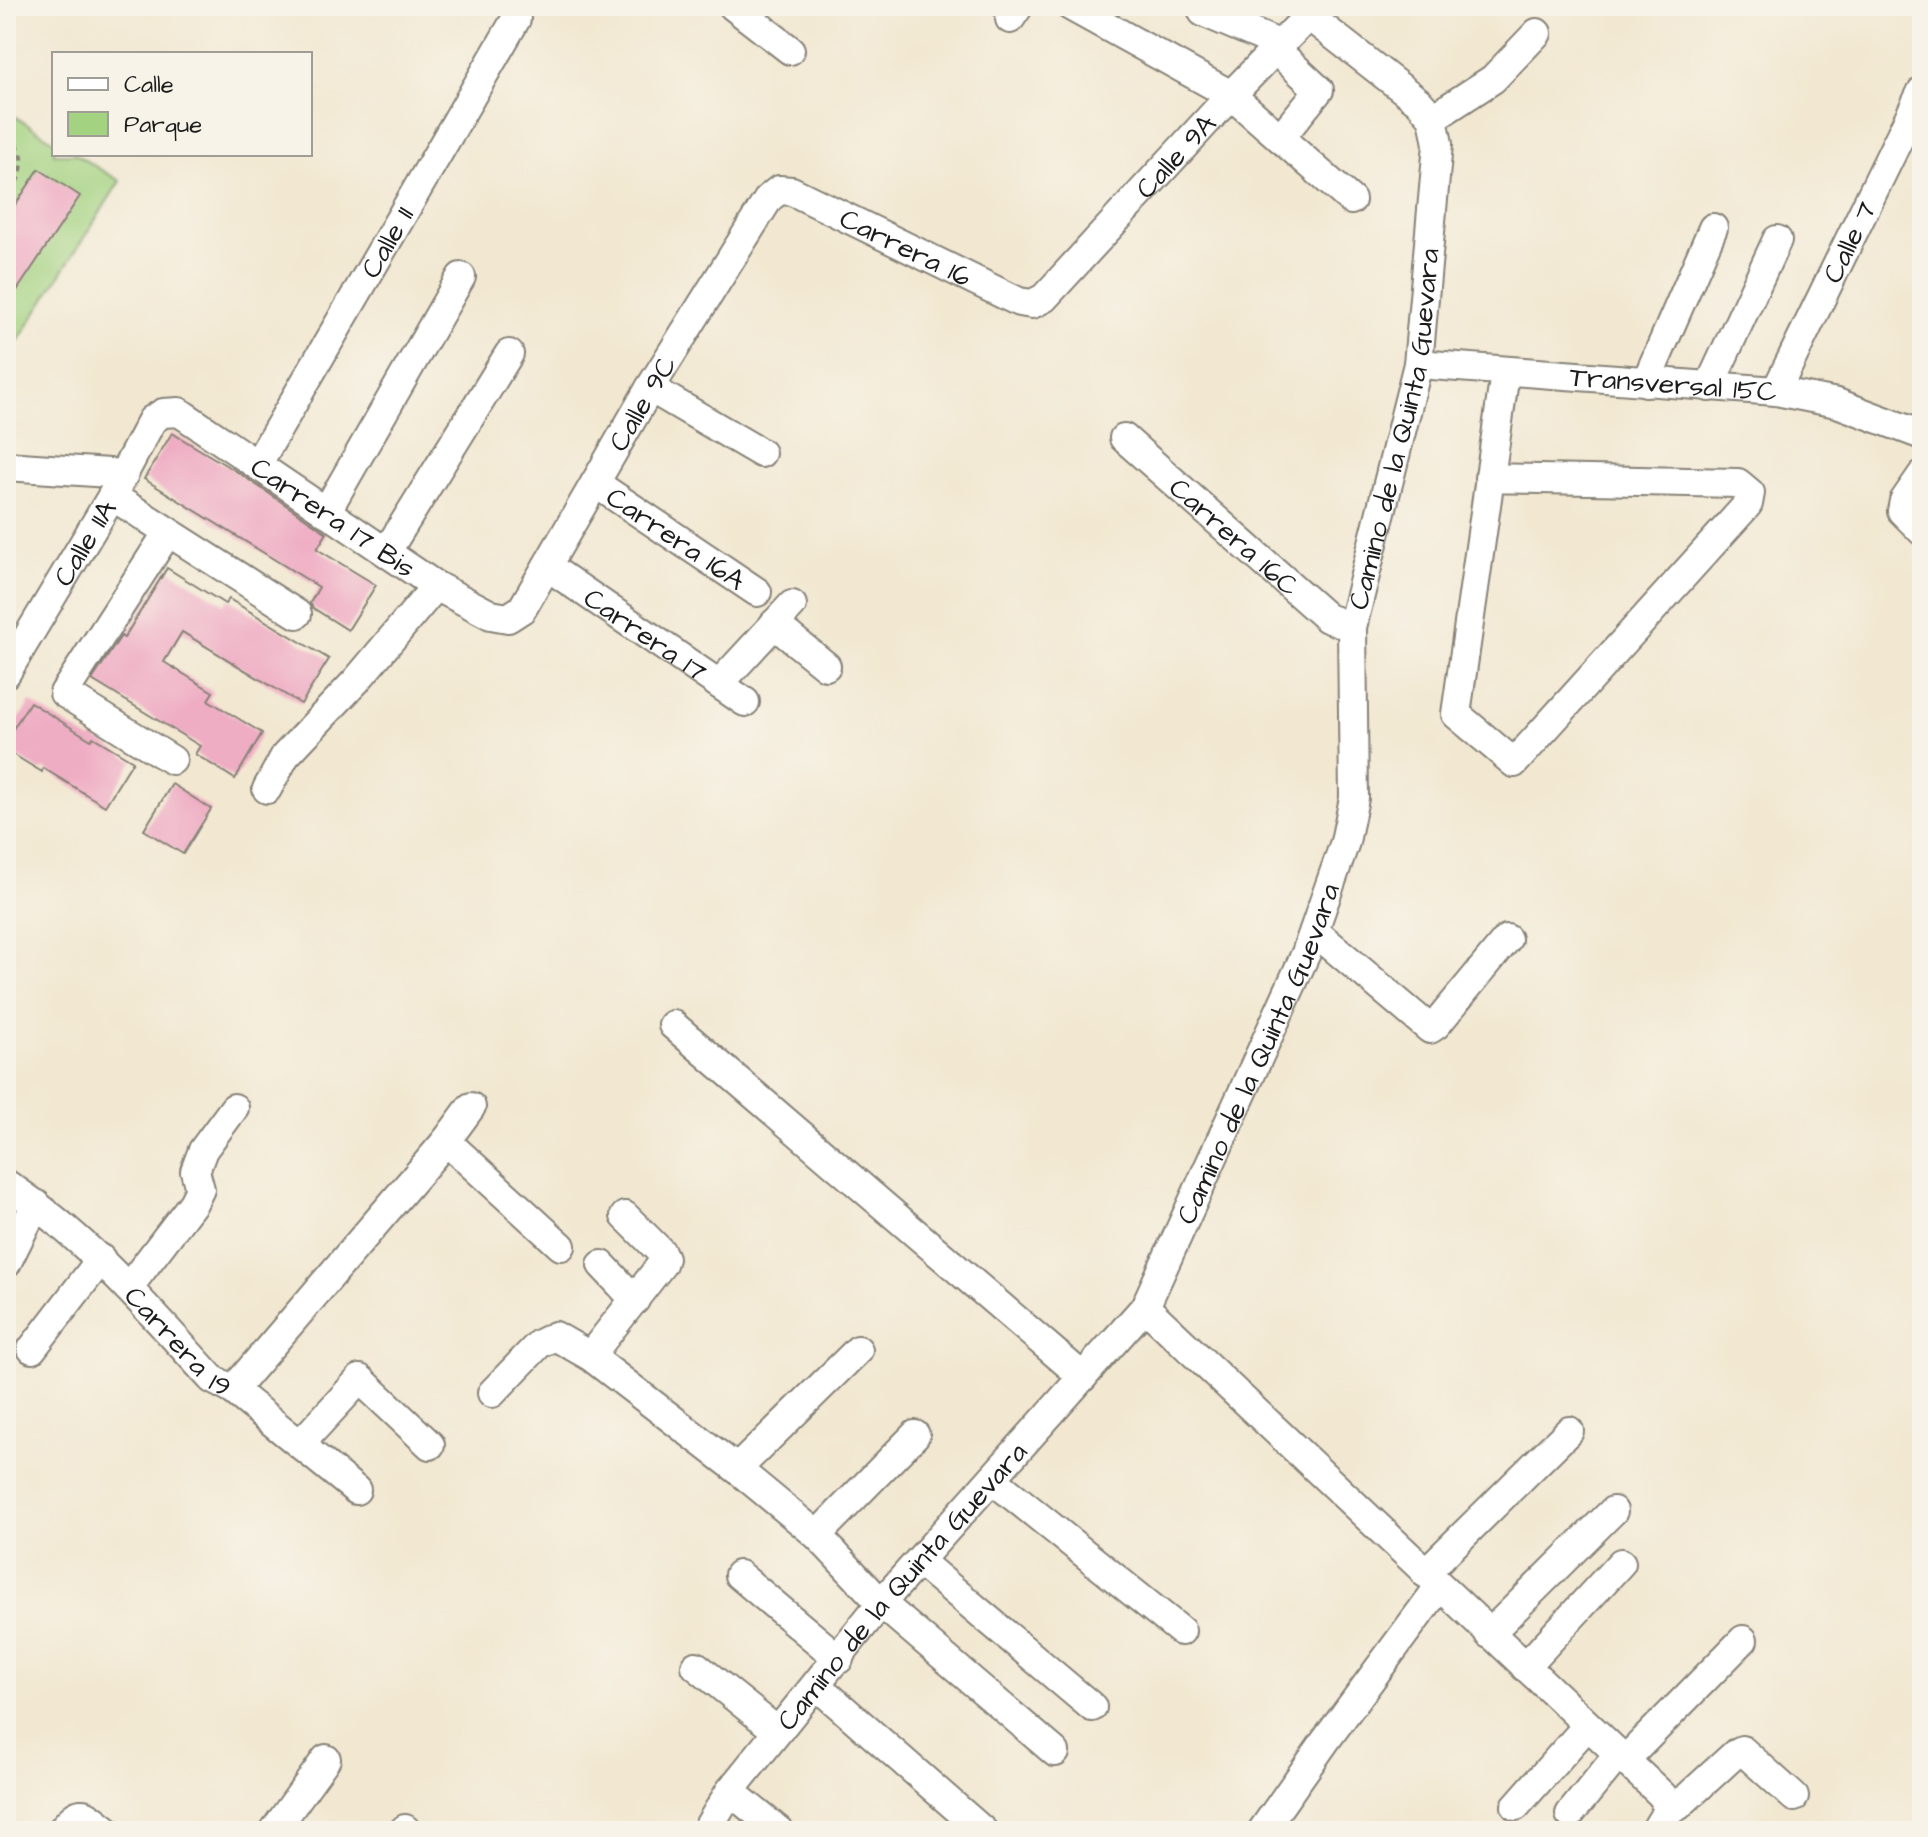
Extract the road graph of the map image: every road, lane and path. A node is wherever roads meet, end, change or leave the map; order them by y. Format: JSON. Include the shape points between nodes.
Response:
{"nodes":[{"id":1,"x":733,"y":6,"type":"edge"},
{"id":2,"x":1070,"y":6,"type":"edge"},
{"id":3,"x":1239,"y":6,"type":"edge"},
{"id":4,"x":1203,"y":12,"type":"dead end"},
{"id":5,"x":516,"y":19,"type":"dead end"},
{"id":6,"x":1295,"y":30,"type":"edge"},
{"id":7,"x":1537,"y":33,"type":"dead end"},
{"id":8,"x":790,"y":50,"type":"dead end"},
{"id":9,"x":1922,"y":91,"type":"edge"},
{"id":10,"x":1231,"y":95,"type":"junction"},
{"id":11,"x":1433,"y":118,"type":"junction"},
{"id":12,"x":6,"y":136,"type":"edge"},
{"id":13,"x":1280,"y":138,"type":"junction"},
{"id":14,"x":779,"y":190,"type":"joint"},
{"id":15,"x":1351,"y":200,"type":"dead end"},
{"id":16,"x":6,"y":201,"type":"edge"},
{"id":17,"x":1713,"y":228,"type":"dead end"},
{"id":18,"x":1777,"y":240,"type":"dead end"},
{"id":19,"x":461,"y":277,"type":"dead end"},
{"id":20,"x":1032,"y":304,"type":"joint"},
{"id":21,"x":509,"y":354,"type":"dead end"},
{"id":22,"x":1418,"y":364,"type":"junction"},
{"id":23,"x":1504,"y":382,"type":"junction"},
{"id":24,"x":1646,"y":382,"type":"junction"},
{"id":25,"x":1709,"y":387,"type":"junction"},
{"id":26,"x":650,"y":388,"type":"junction"},
{"id":27,"x":1776,"y":391,"type":"junction"},
{"id":28,"x":163,"y":413,"type":"joint"},
{"id":29,"x":1922,"y":435,"type":"edge"},
{"id":30,"x":1124,"y":438,"type":"dead end"},
{"id":31,"x":761,"y":453,"type":"dead end"},
{"id":32,"x":257,"y":465,"type":"junction"},
{"id":33,"x":6,"y":466,"type":"edge"},
{"id":34,"x":1922,"y":475,"type":"edge"},
{"id":35,"x":1489,"y":478,"type":"junction"},
{"id":36,"x":595,"y":483,"type":"junction"},
{"id":37,"x":118,"y":485,"type":"junction"},
{"id":38,"x":326,"y":512,"type":"junction"},
{"id":39,"x":1922,"y":531,"type":"edge"},
{"id":40,"x":168,"y":532,"type":"junction"},
{"id":41,"x":387,"y":551,"type":"junction"},
{"id":42,"x":547,"y":566,"type":"junction"},
{"id":43,"x":436,"y":586,"type":"junction"},
{"id":44,"x":757,"y":592,"type":"dead end"},
{"id":45,"x":297,"y":614,"type":"dead end"},
{"id":46,"x":508,"y":618,"type":"joint"},
{"id":47,"x":1352,"y":627,"type":"junction"},
{"id":48,"x":826,"y":666,"type":"dead end"},
{"id":49,"x":6,"y":673,"type":"edge"},
{"id":50,"x":719,"y":684,"type":"junction"},
{"id":51,"x":745,"y":702,"type":"dead end"},
{"id":52,"x":172,"y":760,"type":"dead end"},
{"id":53,"x":267,"y":789,"type":"dead end"},
{"id":54,"x":1314,"y":931,"type":"junction"},
{"id":55,"x":1507,"y":939,"type":"dead end"},
{"id":56,"x":673,"y":1025,"type":"dead end"},
{"id":57,"x":471,"y":1107,"type":"dead end"},
{"id":58,"x":234,"y":1108,"type":"dead end"},
{"id":59,"x":446,"y":1141,"type":"junction"},
{"id":60,"x":6,"y":1184,"type":"edge"},
{"id":61,"x":36,"y":1204,"type":"junction"},
{"id":62,"x":625,"y":1216,"type":"dead end"},
{"id":63,"x":561,"y":1246,"type":"dead end"},
{"id":64,"x":101,"y":1259,"type":"junction"},
{"id":65,"x":6,"y":1264,"type":"edge"},
{"id":66,"x":602,"y":1265,"type":"dead end"},
{"id":67,"x":128,"y":1288,"type":"junction"},
{"id":68,"x":635,"y":1300,"type":"junction"},
{"id":69,"x":1145,"y":1307,"type":"junction"},
{"id":70,"x":32,"y":1349,"type":"dead end"},
{"id":71,"x":858,"y":1350,"type":"dead end"},
{"id":72,"x":590,"y":1356,"type":"junction"},
{"id":73,"x":1083,"y":1377,"type":"junction"},
{"id":74,"x":233,"y":1390,"type":"junction"},
{"id":75,"x":492,"y":1393,"type":"dead end"},
{"id":76,"x":1569,"y":1431,"type":"dead end"},
{"id":77,"x":915,"y":1435,"type":"dead end"},
{"id":78,"x":300,"y":1444,"type":"junction"},
{"id":79,"x":430,"y":1445,"type":"dead end"},
{"id":80,"x":737,"y":1469,"type":"junction"},
{"id":81,"x":992,"y":1479,"type":"junction"},
{"id":82,"x":356,"y":1490,"type":"dead end"},
{"id":83,"x":1613,"y":1511,"type":"dead end"},
{"id":84,"x":817,"y":1535,"type":"junction"},
{"id":85,"x":920,"y":1562,"type":"junction"},
{"id":86,"x":1621,"y":1563,"type":"dead end"},
{"id":87,"x":739,"y":1575,"type":"dead end"},
{"id":88,"x":1432,"y":1580,"type":"junction"},
{"id":89,"x":881,"y":1603,"type":"junction"},
{"id":90,"x":1181,"y":1631,"type":"dead end"},
{"id":91,"x":1489,"y":1634,"type":"junction"},
{"id":92,"x":1743,"y":1640,"type":"dead end"},
{"id":93,"x":839,"y":1659,"type":"junction"},
{"id":94,"x":696,"y":1666,"type":"dead end"},
{"id":95,"x":1525,"y":1667,"type":"junction"},
{"id":96,"x":816,"y":1685,"type":"junction"},
{"id":97,"x":1092,"y":1707,"type":"dead end"},
{"id":98,"x":1587,"y":1726,"type":"junction"},
{"id":99,"x":777,"y":1731,"type":"junction"},
{"id":100,"x":1055,"y":1752,"type":"dead end"},
{"id":101,"x":1621,"y":1758,"type":"junction"},
{"id":102,"x":326,"y":1759,"type":"dead end"},
{"id":103,"x":730,"y":1791,"type":"junction"},
{"id":104,"x":1794,"y":1797,"type":"dead end"},
{"id":105,"x":1516,"y":1806,"type":"dead end"},
{"id":106,"x":1570,"y":1814,"type":"dead end"},
{"id":107,"x":1661,"y":1821,"type":"edge"},
{"id":108,"x":61,"y":1831,"type":"edge"},
{"id":109,"x":108,"y":1831,"type":"edge"},
{"id":110,"x":274,"y":1831,"type":"edge"},
{"id":111,"x":706,"y":1831,"type":"edge"},
{"id":112,"x":779,"y":1831,"type":"edge"},
{"id":113,"x":983,"y":1831,"type":"edge"},
{"id":114,"x":1262,"y":1831,"type":"edge"}],
"edges":[{"from":1,"to":8,"type":"street"},
{"from":2,"to":10,"type":"street"},
{"from":3,"to":6,"type":"street"},
{"from":4,"to":6,"type":"street"},
{"from":5,"to":32,"type":"street","name":"Calle 11"},
{"from":6,"to":10,"type":"street","name":"Calle 9A"},
{"from":6,"to":11,"type":"street","via":[[1419,102]]},
{"from":6,"to":13,"type":"street","via":[[1319,90]]},
{"from":7,"to":11,"type":"street","via":[[1493,79]]},
{"from":9,"to":27,"type":"street","name":"Calle 7"},
{"from":10,"to":13,"type":"street"},
{"from":10,"to":20,"type":"street","name":"Calle 9A","via":[[1044,298]]},
{"from":11,"to":22,"type":"street","name":"Camino de la Quinta Guevara","via":[[1438,144]]},
{"from":12,"to":16,"type":"path","via":[[16,142],[23,165]]},
{"from":13,"to":15,"type":"street"},
{"from":14,"to":20,"type":"street","name":"Carrera 16","via":[[792,191]]},
{"from":14,"to":26,"type":"street","name":"Calle 9C","via":[[769,198]]},
{"from":17,"to":24,"type":"street"},
{"from":18,"to":25,"type":"street"},
{"from":19,"to":38,"type":"street"},
{"from":21,"to":41,"type":"street"},
{"from":22,"to":23,"type":"street","name":"Transversal 15C"},
{"from":22,"to":47,"type":"street","name":"Camino de la Quinta Guevara"},
{"from":23,"to":24,"type":"street","name":"Transversal 15C"},
{"from":23,"to":35,"type":"street"},
{"from":24,"to":25,"type":"street","name":"Transversal 15C"},
{"from":25,"to":27,"type":"street","name":"Transversal 15C"},
{"from":26,"to":31,"type":"street"},
{"from":26,"to":36,"type":"street","name":"Calle 9C"},
{"from":27,"to":29,"type":"street","name":"Transversal 15C","via":[[1837,403]]},
{"from":28,"to":32,"type":"street","name":"Carrera 17 Bis","via":[[179,412]]},
{"from":28,"to":37,"type":"street","name":"Calle 11A","via":[[152,420]]},
{"from":30,"to":47,"type":"street","name":"Carrera 16C","via":[[1327,618]]},
{"from":32,"to":38,"type":"street","name":"Carrera 17 Bis"},
{"from":33,"to":37,"type":"street"},
{"from":34,"to":39,"type":"street","via":[[1902,511]]},
{"from":35,"to":35,"type":"street","via":[[1456,714],[1514,763],[1748,504],[1750,493],[1738,483]]},
{"from":36,"to":42,"type":"street","name":"Calle 9C"},
{"from":36,"to":44,"type":"street","name":"Carrera 16A"},
{"from":37,"to":40,"type":"street"},
{"from":37,"to":49,"type":"street","name":"Calle 11A"},
{"from":38,"to":41,"type":"street","name":"Carrera 17 Bis"},
{"from":40,"to":45,"type":"street"},
{"from":40,"to":52,"type":"street","via":[[64,693]]},
{"from":41,"to":43,"type":"street","name":"Carrera 17 Bis"},
{"from":42,"to":46,"type":"street","name":"Calle 9C","via":[[522,609]]},
{"from":42,"to":50,"type":"street","name":"Carrera 17"},
{"from":43,"to":46,"type":"street","name":"Carrera 17 Bis","via":[[491,615]]},
{"from":43,"to":53,"type":"street","via":[[285,756]]},
{"from":47,"to":54,"type":"street","name":"Camino de la Quinta Guevara","via":[[1354,798],[1345,842]]},
{"from":48,"to":50,"type":"street","via":[[783,615]]},
{"from":50,"to":51,"type":"street","name":"Carrera 17"},
{"from":54,"to":55,"type":"street","via":[[1430,1029]]},
{"from":54,"to":69,"type":"street","name":"Camino de la Quinta Guevara"},
{"from":56,"to":73,"type":"street"},
{"from":57,"to":59,"type":"street"},
{"from":58,"to":67,"type":"street","via":[[203,1150],[195,1171],[200,1189],[193,1203]]},
{"from":59,"to":63,"type":"street"},
{"from":59,"to":74,"type":"street"},
{"from":60,"to":61,"type":"street","name":"Carrera 19"},
{"from":61,"to":64,"type":"street","name":"Carrera 19"},
{"from":61,"to":65,"type":"street"},
{"from":62,"to":68,"type":"street","via":[[664,1258]]},
{"from":64,"to":67,"type":"street","name":"Carrera 19"},
{"from":64,"to":70,"type":"street"},
{"from":66,"to":68,"type":"street"},
{"from":67,"to":74,"type":"street","name":"Carrera 19","via":[[212,1379]]},
{"from":68,"to":72,"type":"street"},
{"from":69,"to":73,"type":"street","name":"Camino de la Quinta Guevara"},
{"from":69,"to":88,"type":"street"},
{"from":71,"to":80,"type":"street"},
{"from":72,"to":75,"type":"street","via":[[555,1336],[539,1344]]},
{"from":72,"to":80,"type":"street"},
{"from":73,"to":81,"type":"street","name":"Camino de la Quinta Guevara"},
{"from":74,"to":78,"type":"street","name":"Carrera 19"},
{"from":76,"to":88,"type":"street"},
{"from":77,"to":84,"type":"street"},
{"from":78,"to":79,"type":"street","via":[[360,1379]]},
{"from":78,"to":82,"type":"street","name":"Carrera 19"},
{"from":80,"to":84,"type":"street"},
{"from":81,"to":85,"type":"street","name":"Camino de la Quinta Guevara"},
{"from":81,"to":90,"type":"street"},
{"from":83,"to":91,"type":"street"},
{"from":84,"to":89,"type":"street"},
{"from":85,"to":89,"type":"street","name":"Camino de la Quinta Guevara"},
{"from":85,"to":97,"type":"street"},
{"from":86,"to":95,"type":"street"},
{"from":87,"to":93,"type":"street"},
{"from":88,"to":91,"type":"street"},
{"from":88,"to":114,"type":"street"},
{"from":89,"to":93,"type":"street","name":"Camino de la Quinta Guevara"},
{"from":89,"to":100,"type":"street"},
{"from":91,"to":95,"type":"street"},
{"from":92,"to":101,"type":"street"},
{"from":93,"to":96,"type":"street","name":"Camino de la Quinta Guevara"},
{"from":94,"to":99,"type":"street"},
{"from":95,"to":98,"type":"street"},
{"from":96,"to":99,"type":"street","name":"Camino de la Quinta Guevara"},
{"from":96,"to":113,"type":"street"},
{"from":98,"to":101,"type":"street"},
{"from":98,"to":105,"type":"street"},
{"from":99,"to":103,"type":"street","name":"Camino de la Quinta Guevara"},
{"from":101,"to":106,"type":"street"},
{"from":101,"to":107,"type":"street","via":[[1663,1796]]},
{"from":102,"to":110,"type":"street"},
{"from":103,"to":111,"type":"street","name":"Camino de la Quinta Guevara"},
{"from":103,"to":112,"type":"street"},
{"from":104,"to":107,"type":"street","via":[[1742,1750]]},
{"from":108,"to":109,"type":"street","via":[[79,1813]]}]}
